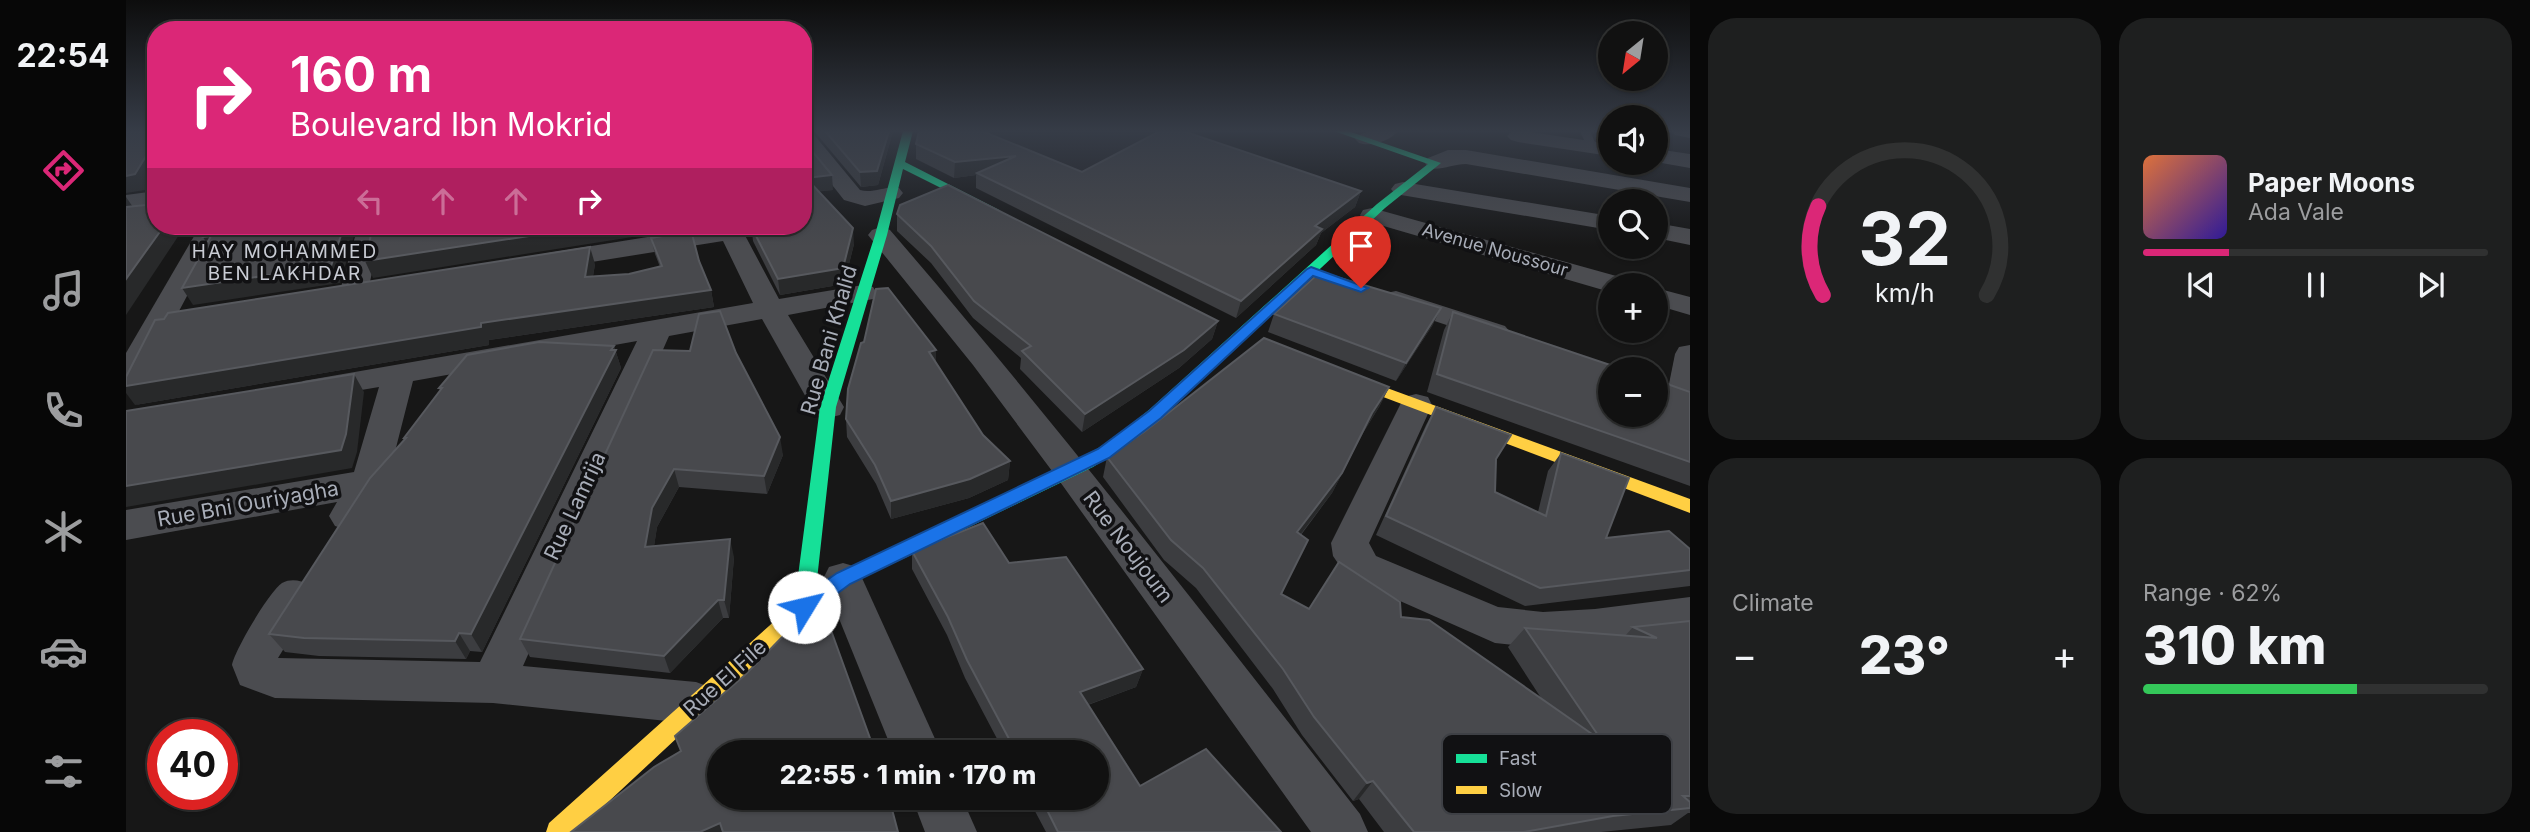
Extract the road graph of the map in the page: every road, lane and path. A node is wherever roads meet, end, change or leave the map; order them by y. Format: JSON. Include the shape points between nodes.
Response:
{"nodes":[{"id":1,"x":832,"y":170,"type":"edge"},
{"id":2,"x":898,"y":170,"type":"edge"},
{"id":3,"x":913,"y":170,"type":"edge"},
{"id":4,"x":1429,"y":170,"type":"edge"},
{"id":5,"x":1521,"y":170,"type":"edge"},
{"id":6,"x":1403,"y":189,"type":"junction"},
{"id":7,"x":1610,"y":189,"type":"edge"},
{"id":8,"x":891,"y":193,"type":"junction"},
{"id":9,"x":1668,"y":194,"type":"edge"},
{"id":10,"x":1690,"y":195,"type":"edge"},
{"id":11,"x":147,"y":199,"type":"edge"},
{"id":12,"x":126,"y":202,"type":"edge"},
{"id":13,"x":1369,"y":206,"type":"junction"},
{"id":14,"x":1009,"y":219,"type":"edge"},
{"id":15,"x":1598,"y":221,"type":"edge"},
{"id":16,"x":1668,"y":233,"type":"edge"},
{"id":17,"x":208,"y":235,"type":"edge"},
{"id":18,"x":366,"y":235,"type":"edge"},
{"id":19,"x":696,"y":235,"type":"edge"},
{"id":20,"x":733,"y":235,"type":"edge"},
{"id":21,"x":881,"y":235,"type":"junction"},
{"id":22,"x":1690,"y":237,"type":"edge"},
{"id":23,"x":529,"y":264,"type":"edge"},
{"id":24,"x":1598,"y":279,"type":"edge"},
{"id":25,"x":381,"y":287,"type":"edge"},
{"id":26,"x":863,"y":293,"type":"junction"},
{"id":27,"x":1376,"y":293,"type":"edge"},
{"id":28,"x":1668,"y":300,"type":"edge"},
{"id":29,"x":1690,"y":306,"type":"edge"},
{"id":30,"x":769,"y":309,"type":"junction"},
{"id":31,"x":658,"y":328,"type":"junction"},
{"id":32,"x":1519,"y":340,"type":"edge"},
{"id":33,"x":1690,"y":354,"type":"edge"},
{"id":34,"x":1328,"y":371,"type":"edge"},
{"id":35,"x":399,"y":373,"type":"junction"},
{"id":36,"x":126,"y":381,"type":"edge"},
{"id":37,"x":1676,"y":391,"type":"edge"},
{"id":38,"x":290,"y":392,"type":"edge"},
{"id":39,"x":1416,"y":405,"type":"junction"},
{"id":40,"x":828,"y":407,"type":"junction"},
{"id":41,"x":1071,"y":470,"type":"junction"},
{"id":42,"x":369,"y":483,"type":"junction"},
{"id":43,"x":1690,"y":506,"type":"edge"},
{"id":44,"x":126,"y":525,"type":"edge"},
{"id":45,"x":844,"y":579,"type":"junction"},
{"id":46,"x":804,"y":607,"type":"junction"},
{"id":47,"x":1690,"y":615,"type":"edge"},
{"id":48,"x":492,"y":683,"type":"junction"},
{"id":49,"x":696,"y":703,"type":"junction"},
{"id":50,"x":913,"y":740,"type":"edge"},
{"id":51,"x":942,"y":810,"type":"edge"},
{"id":52,"x":558,"y":832,"type":"edge"},
{"id":53,"x":951,"y":832,"type":"edge"},
{"id":54,"x":1342,"y":832,"type":"edge"}],
"edges":[{"from":1,"to":8,"type":"street","via":[[852,195],[865,199]]},
{"from":2,"to":8,"type":"street","name":"Rue Bani Khalid"},
{"from":3,"to":14,"type":"street"},
{"from":4,"to":6,"type":"street","name":"Rue El File"},
{"from":5,"to":7,"type":"street"},
{"from":6,"to":13,"type":"street","name":"Rue El File"},
{"from":6,"to":15,"type":"street"},
{"from":8,"to":21,"type":"street","name":"Rue Bani Khalid"},
{"from":9,"to":10,"type":"street"},
{"from":11,"to":12,"type":"street"},
{"from":13,"to":24,"type":"street","name":"Avenue Noussour"},
{"from":13,"to":41,"type":"street","name":"Rue El File","via":[[1324,276],[1240,336],[1155,414],[1104,453]]},
{"from":16,"to":22,"type":"street"},
{"from":17,"to":36,"type":"street","via":[[172,320]]},
{"from":18,"to":25,"type":"street","via":[[341,293]]},
{"from":19,"to":23,"type":"street"},
{"from":20,"to":30,"type":"street"},
{"from":21,"to":26,"type":"street","name":"Rue Bani Khalid"},
{"from":21,"to":41,"type":"street","name":"Rue Noujoum"},
{"from":26,"to":30,"type":"street"},
{"from":26,"to":40,"type":"street","name":"Rue Bani Khalid"},
{"from":27,"to":32,"type":"street"},
{"from":28,"to":29,"type":"street"},
{"from":30,"to":31,"type":"street"},
{"from":30,"to":40,"type":"street"},
{"from":31,"to":35,"type":"street"},
{"from":31,"to":48,"type":"street","name":"Rue Lamrija"},
{"from":33,"to":37,"type":"street"},
{"from":34,"to":39,"type":"street"},
{"from":35,"to":38,"type":"street"},
{"from":35,"to":42,"type":"street"},
{"from":39,"to":43,"type":"street"},
{"from":39,"to":47,"type":"street","via":[[1350,543],[1362,567],[1495,625],[1543,630]]},
{"from":40,"to":46,"type":"street","name":"Rue Bani Khalid"},
{"from":41,"to":45,"type":"street","name":"Rue El File"},
{"from":41,"to":54,"type":"street","name":"Rue Noujoum"},
{"from":42,"to":44,"type":"street","name":"Rue Bni Ouriyagha"},
{"from":42,"to":48,"type":"street","via":[[256,655],[256,671],[275,678]]},
{"from":45,"to":46,"type":"street","name":"Rue El File"},
{"from":45,"to":50,"type":"street"},
{"from":46,"to":49,"type":"street","name":"Rue El File"},
{"from":48,"to":49,"type":"street"},
{"from":49,"to":52,"type":"street","name":"Rue El File"},
{"from":51,"to":53,"type":"street"}]}
